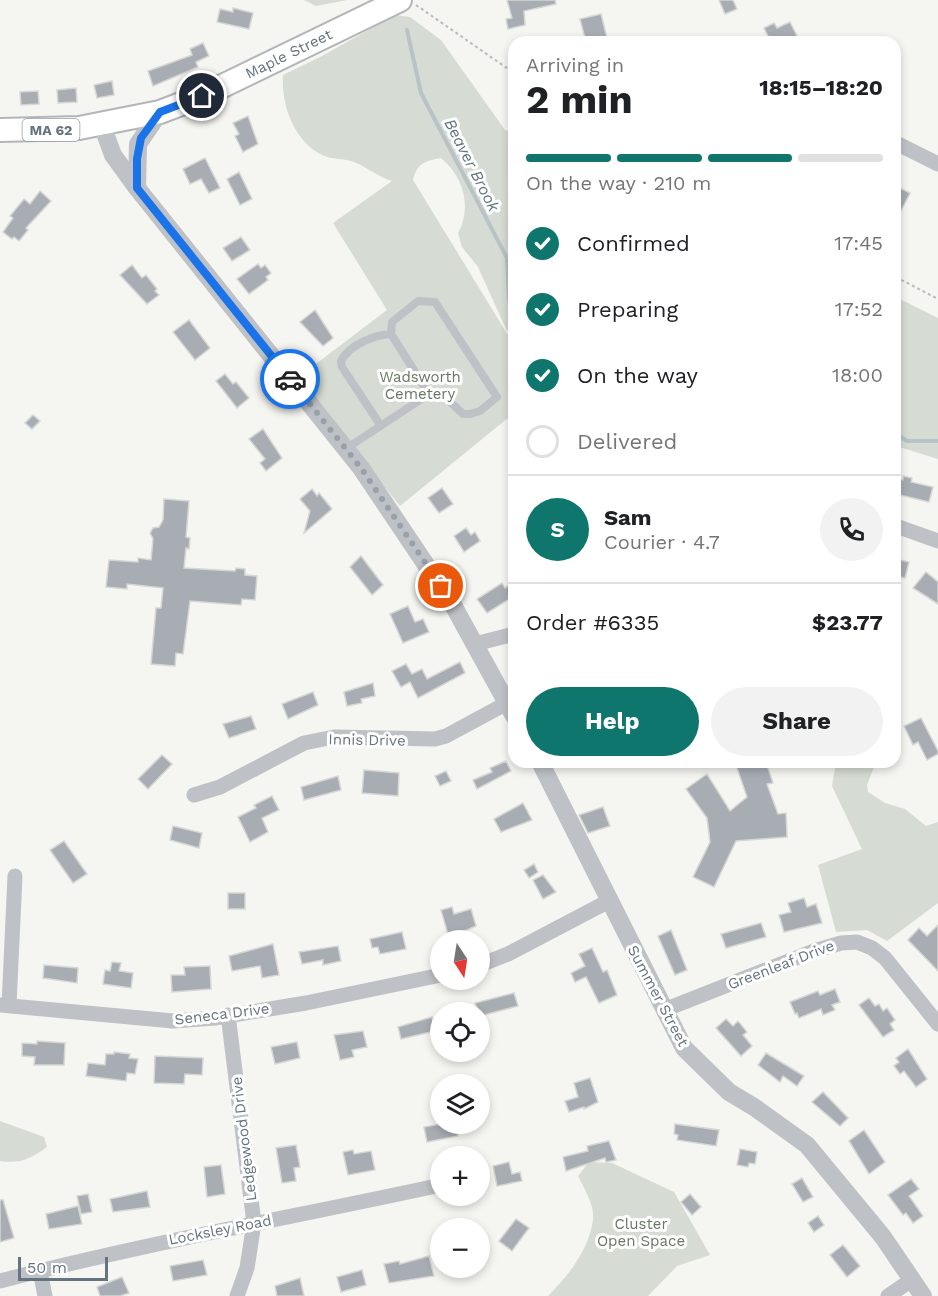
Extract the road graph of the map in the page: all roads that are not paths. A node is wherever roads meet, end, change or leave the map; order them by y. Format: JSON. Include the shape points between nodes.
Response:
{"nodes":[{"id":1,"x":405,"y":3,"type":"edge"},
{"id":2,"x":160,"y":112,"type":"junction"},
{"id":3,"x":102,"y":124,"type":"junction"},
{"id":4,"x":0,"y":130,"type":"edge"},
{"id":5,"x":901,"y":146,"type":"edge"},
{"id":6,"x":938,"y":164,"type":"edge"},
{"id":7,"x":137,"y":188,"type":"junction"},
{"id":8,"x":391,"y":334,"type":"junction"},
{"id":9,"x":429,"y":393,"type":"junction"},
{"id":10,"x":381,"y":426,"type":"junction"},
{"id":11,"x":346,"y":449,"type":"junction"},
{"id":12,"x":901,"y":528,"type":"edge"},
{"id":13,"x":938,"y":542,"type":"edge"},
{"id":14,"x":508,"y":636,"type":"edge"},
{"id":15,"x":475,"y":644,"type":"junction"},
{"id":16,"x":508,"y":704,"type":"edge"},
{"id":17,"x":508,"y":711,"type":"edge"},
{"id":18,"x":543,"y":768,"type":"edge"},
{"id":19,"x":195,"y":795,"type":"dead end"},
{"id":20,"x":15,"y":876,"type":"dead end"},
{"id":21,"x":609,"y":902,"type":"junction"},
{"id":22,"x":490,"y":961,"type":"edge"},
{"id":23,"x":430,"y":977,"type":"edge"},
{"id":24,"x":4,"y":1005,"type":"edge"},
{"id":25,"x":664,"y":1010,"type":"junction"},
{"id":26,"x":228,"y":1016,"type":"junction"},
{"id":27,"x":938,"y":1024,"type":"edge"},
{"id":28,"x":430,"y":1187,"type":"edge"},
{"id":29,"x":254,"y":1223,"type":"junction"},
{"id":30,"x":40,"y":1271,"type":"junction"},
{"id":31,"x":913,"y":1279,"type":"junction"},
{"id":32,"x":0,"y":1281,"type":"edge"},
{"id":33,"x":45,"y":1296,"type":"edge"},
{"id":34,"x":237,"y":1296,"type":"edge"},
{"id":35,"x":888,"y":1296,"type":"edge"},
{"id":36,"x":923,"y":1296,"type":"edge"}],
"edges":[{"from":1,"to":2,"type":"main road","name":"Maple Street","number":"MA 62"},
{"from":2,"to":3,"type":"main road","name":"Maple Street","number":"MA 62"},
{"from":2,"to":7,"type":"street","via":[[138,144]]},
{"from":3,"to":4,"type":"main road","name":"Maple Street","number":"MA 62"},
{"from":3,"to":7,"type":"street","via":[[113,155]]},
{"from":5,"to":6,"type":"street"},
{"from":7,"to":11,"type":"street"},
{"from":8,"to":9,"type":"lane"},
{"from":8,"to":9,"type":"lane","via":[[392,322],[418,301],[435,302],[497,397],[480,411],[463,414],[444,396]]},
{"from":8,"to":10,"type":"lane","via":[[379,335],[352,348],[344,356],[342,367]]},
{"from":9,"to":10,"type":"lane"},
{"from":10,"to":11,"type":"lane"},
{"from":11,"to":15,"type":"street","via":[[405,530]]},
{"from":12,"to":13,"type":"street"},
{"from":14,"to":15,"type":"street"},
{"from":15,"to":16,"type":"street"},
{"from":17,"to":19,"type":"street","name":"Innis Drive","via":[[435,739],[334,736],[304,743],[220,787]]},
{"from":18,"to":21,"type":"street","name":"Summer Street"},
{"from":20,"to":24,"type":"street"},
{"from":21,"to":22,"type":"street"},
{"from":21,"to":25,"type":"street","name":"Summer Street"},
{"from":23,"to":26,"type":"street","name":"Seneca Drive"},
{"from":24,"to":26,"type":"street","name":"Seneca Drive","via":[[173,1021]]},
{"from":25,"to":27,"type":"street","name":"Greenleaf Drive","via":[[814,951],[857,942],[885,958]]},
{"from":25,"to":31,"type":"street","name":"Summer Street","via":[[684,1048],[698,1064],[729,1092],[807,1145]]},
{"from":26,"to":29,"type":"street","name":"Ledgewood Drive"},
{"from":28,"to":29,"type":"street","name":"Locksley Road"},
{"from":29,"to":30,"type":"street","name":"Locksley Road"},
{"from":29,"to":34,"type":"street","name":"Ledgewood Drive","via":[[247,1268]]},
{"from":30,"to":32,"type":"street","name":"Locksley Road"},
{"from":30,"to":33,"type":"street"},
{"from":31,"to":35,"type":"street"},
{"from":31,"to":36,"type":"street","name":"Summer Street"}]}
